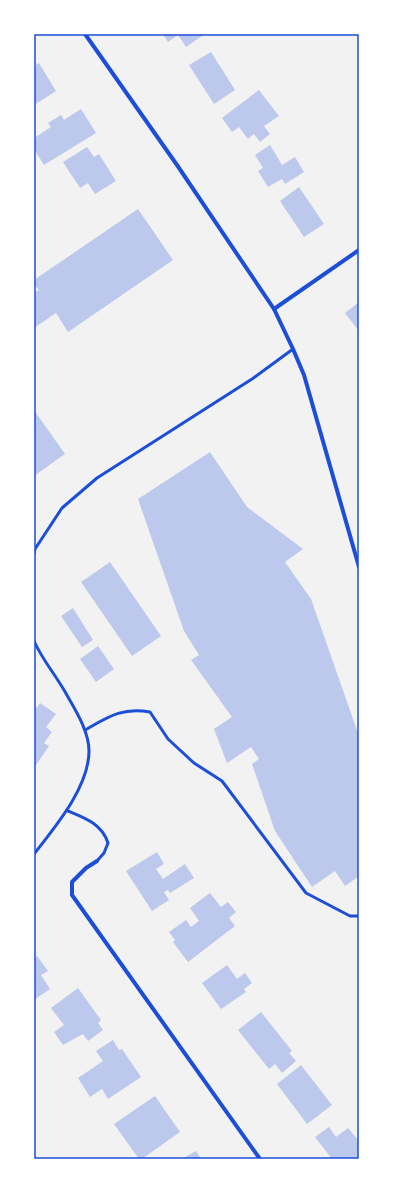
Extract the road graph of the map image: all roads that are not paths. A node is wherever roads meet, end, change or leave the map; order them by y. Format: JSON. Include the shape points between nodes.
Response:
{"nodes":[{"id":1,"x":85,"y":34,"type":"edge"},
{"id":2,"x":359,"y":250,"type":"edge"},
{"id":3,"x":274,"y":310,"type":"junction"},
{"id":4,"x":293,"y":349,"type":"junction"},
{"id":5,"x":34,"y":554,"type":"edge"},
{"id":6,"x":359,"y":567,"type":"edge"},
{"id":7,"x":34,"y":641,"type":"edge"},
{"id":8,"x":85,"y":730,"type":"junction"},
{"id":9,"x":68,"y":811,"type":"junction"},
{"id":10,"x":34,"y":854,"type":"edge"},
{"id":11,"x":97,"y":861,"type":"joint"},
{"id":12,"x":359,"y":916,"type":"edge"},
{"id":13,"x":260,"y":1159,"type":"edge"}],
"edges":[{"from":1,"to":3,"type":"street","via":[[177,164]]},
{"from":2,"to":3,"type":"street"},
{"from":3,"to":4,"type":"street"},
{"from":4,"to":5,"type":"lane","via":[[252,379],[97,478],[62,508]]},
{"from":4,"to":6,"type":"street","via":[[304,375]]},
{"from":7,"to":8,"type":"lane","via":[[40,656],[63,688]]},
{"from":8,"to":9,"type":"lane","via":[[89,751],[87,770]]},
{"from":8,"to":12,"type":"lane","via":[[114,714],[136,709],[150,712],[168,739],[189,758],[222,781],[306,893],[350,916]]},
{"from":9,"to":10,"type":"lane"},
{"from":9,"to":11,"type":"lane","via":[[87,819],[105,832],[108,843]]},
{"from":11,"to":13,"type":"street","via":[[72,882],[72,895]]}]}
